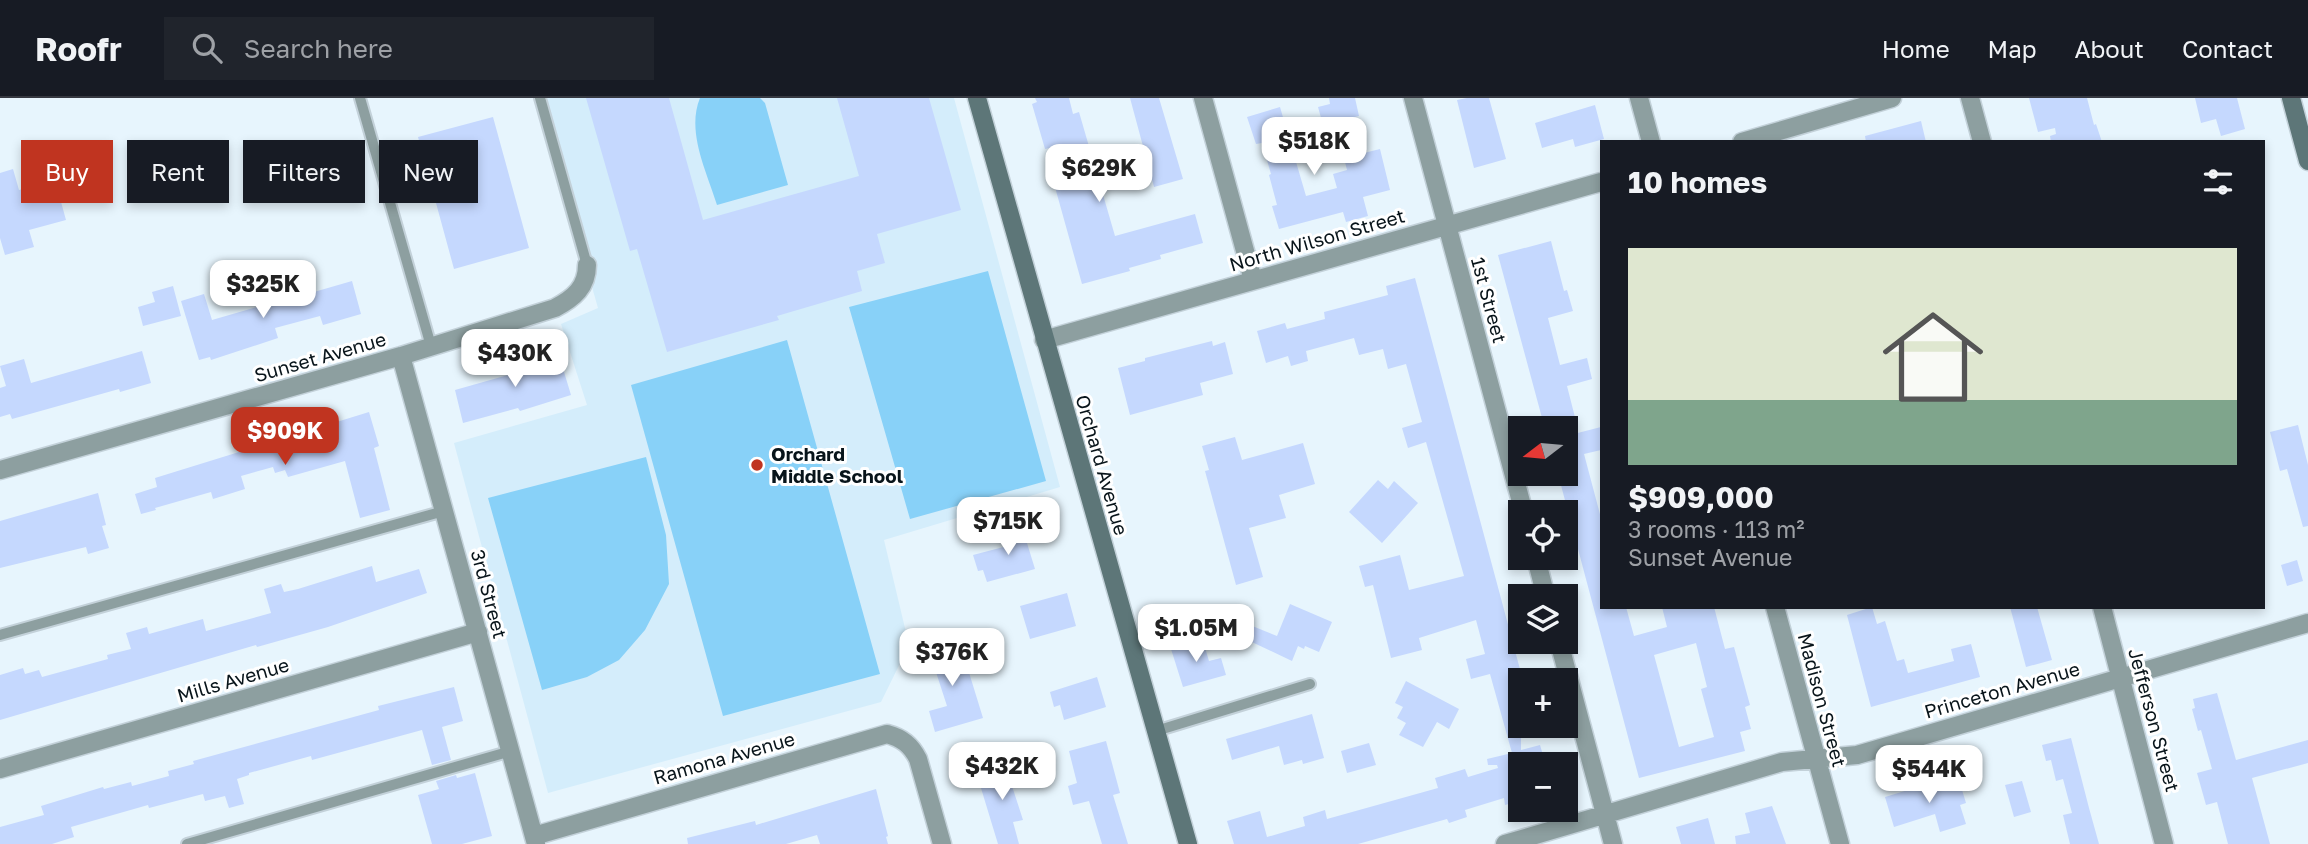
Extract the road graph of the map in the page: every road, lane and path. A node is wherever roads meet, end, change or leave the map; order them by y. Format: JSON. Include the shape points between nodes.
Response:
{"nodes":[{"id":1,"x":360,"y":98,"type":"edge"},
{"id":2,"x":540,"y":98,"type":"edge"},
{"id":3,"x":977,"y":98,"type":"edge"},
{"id":4,"x":1203,"y":98,"type":"edge"},
{"id":5,"x":1413,"y":98,"type":"edge"},
{"id":6,"x":1639,"y":98,"type":"edge"},
{"id":7,"x":1892,"y":98,"type":"edge"},
{"id":8,"x":1970,"y":98,"type":"edge"},
{"id":9,"x":2291,"y":98,"type":"edge"},
{"id":10,"x":1650,"y":140,"type":"edge"},
{"id":11,"x":1749,"y":140,"type":"edge"},
{"id":12,"x":1981,"y":140,"type":"edge"},
{"id":13,"x":2308,"y":161,"type":"edge"},
{"id":14,"x":1600,"y":182,"type":"edge"},
{"id":15,"x":1448,"y":226,"type":"junction"},
{"id":16,"x":587,"y":265,"type":"joint"},
{"id":17,"x":1253,"y":280,"type":"junction"},
{"id":18,"x":1044,"y":340,"type":"junction"},
{"id":19,"x":431,"y":346,"type":"junction"},
{"id":20,"x":401,"y":356,"type":"junction"},
{"id":21,"x":0,"y":470,"type":"edge"},
{"id":22,"x":1521,"y":500,"type":"edge"},
{"id":23,"x":444,"y":511,"type":"junction"},
{"id":24,"x":1776,"y":609,"type":"edge"},
{"id":25,"x":2103,"y":609,"type":"edge"},
{"id":26,"x":2308,"y":623,"type":"edge"},
{"id":27,"x":478,"y":632,"type":"junction"},
{"id":28,"x":0,"y":635,"type":"edge"},
{"id":29,"x":1562,"y":654,"type":"edge"},
{"id":30,"x":2121,"y":677,"type":"junction"},
{"id":31,"x":1310,"y":684,"type":"dead end"},
{"id":32,"x":1156,"y":731,"type":"junction"},
{"id":33,"x":511,"y":751,"type":"junction"},
{"id":34,"x":1815,"y":759,"type":"junction"},
{"id":35,"x":0,"y":769,"type":"edge"},
{"id":36,"x":1604,"y":814,"type":"junction"},
{"id":37,"x":535,"y":840,"type":"edge"},
{"id":38,"x":187,"y":844,"type":"edge"},
{"id":39,"x":942,"y":844,"type":"edge"},
{"id":40,"x":1188,"y":844,"type":"edge"},
{"id":41,"x":1505,"y":844,"type":"edge"},
{"id":42,"x":1612,"y":844,"type":"edge"},
{"id":43,"x":1840,"y":844,"type":"edge"},
{"id":44,"x":2164,"y":844,"type":"edge"}],
"edges":[{"from":1,"to":19,"type":"lane"},
{"from":2,"to":16,"type":"lane"},
{"from":3,"to":18,"type":"street","name":"Orchard Avenue"},
{"from":4,"to":17,"type":"street"},
{"from":5,"to":15,"type":"street","name":"1st Street"},
{"from":6,"to":10,"type":"street"},
{"from":7,"to":11,"type":"street"},
{"from":8,"to":12,"type":"street"},
{"from":9,"to":13,"type":"street"},
{"from":14,"to":15,"type":"street","name":"North Wilson Street"},
{"from":15,"to":17,"type":"street","name":"North Wilson Street"},
{"from":15,"to":22,"type":"street","name":"1st Street"},
{"from":16,"to":19,"type":"street","name":"Sunset Avenue","via":[[579,292],[555,308]]},
{"from":17,"to":18,"type":"street","name":"North Wilson Street"},
{"from":18,"to":32,"type":"street","name":"Orchard Avenue"},
{"from":19,"to":20,"type":"street","name":"Sunset Avenue"},
{"from":20,"to":21,"type":"street","name":"Sunset Avenue"},
{"from":20,"to":23,"type":"street","name":"3rd Street"},
{"from":23,"to":27,"type":"street","name":"3rd Street"},
{"from":23,"to":28,"type":"lane"},
{"from":24,"to":34,"type":"street","name":"Madison Street"},
{"from":25,"to":30,"type":"street","name":"Jefferson Street"},
{"from":26,"to":30,"type":"street","name":"Princeton Avenue"},
{"from":27,"to":33,"type":"street","name":"3rd Street"},
{"from":27,"to":35,"type":"street","name":"Mills Avenue"},
{"from":29,"to":36,"type":"street"},
{"from":30,"to":34,"type":"street","name":"Princeton Avenue","via":[[1857,755]]},
{"from":30,"to":44,"type":"street","name":"Jefferson Street"},
{"from":31,"to":32,"type":"lane"},
{"from":32,"to":40,"type":"street","name":"Orchard Avenue"},
{"from":33,"to":37,"type":"street","name":"3rd Street"},
{"from":33,"to":38,"type":"lane"},
{"from":34,"to":36,"type":"street","name":"Princeton Avenue","via":[[1782,762]]},
{"from":34,"to":43,"type":"street","name":"Madison Street"},
{"from":36,"to":41,"type":"street","name":"Princeton Avenue"},
{"from":36,"to":42,"type":"street"},
{"from":37,"to":39,"type":"street","name":"Ramona Avenue","via":[[887,734],[912,748],[918,759]]}]}
